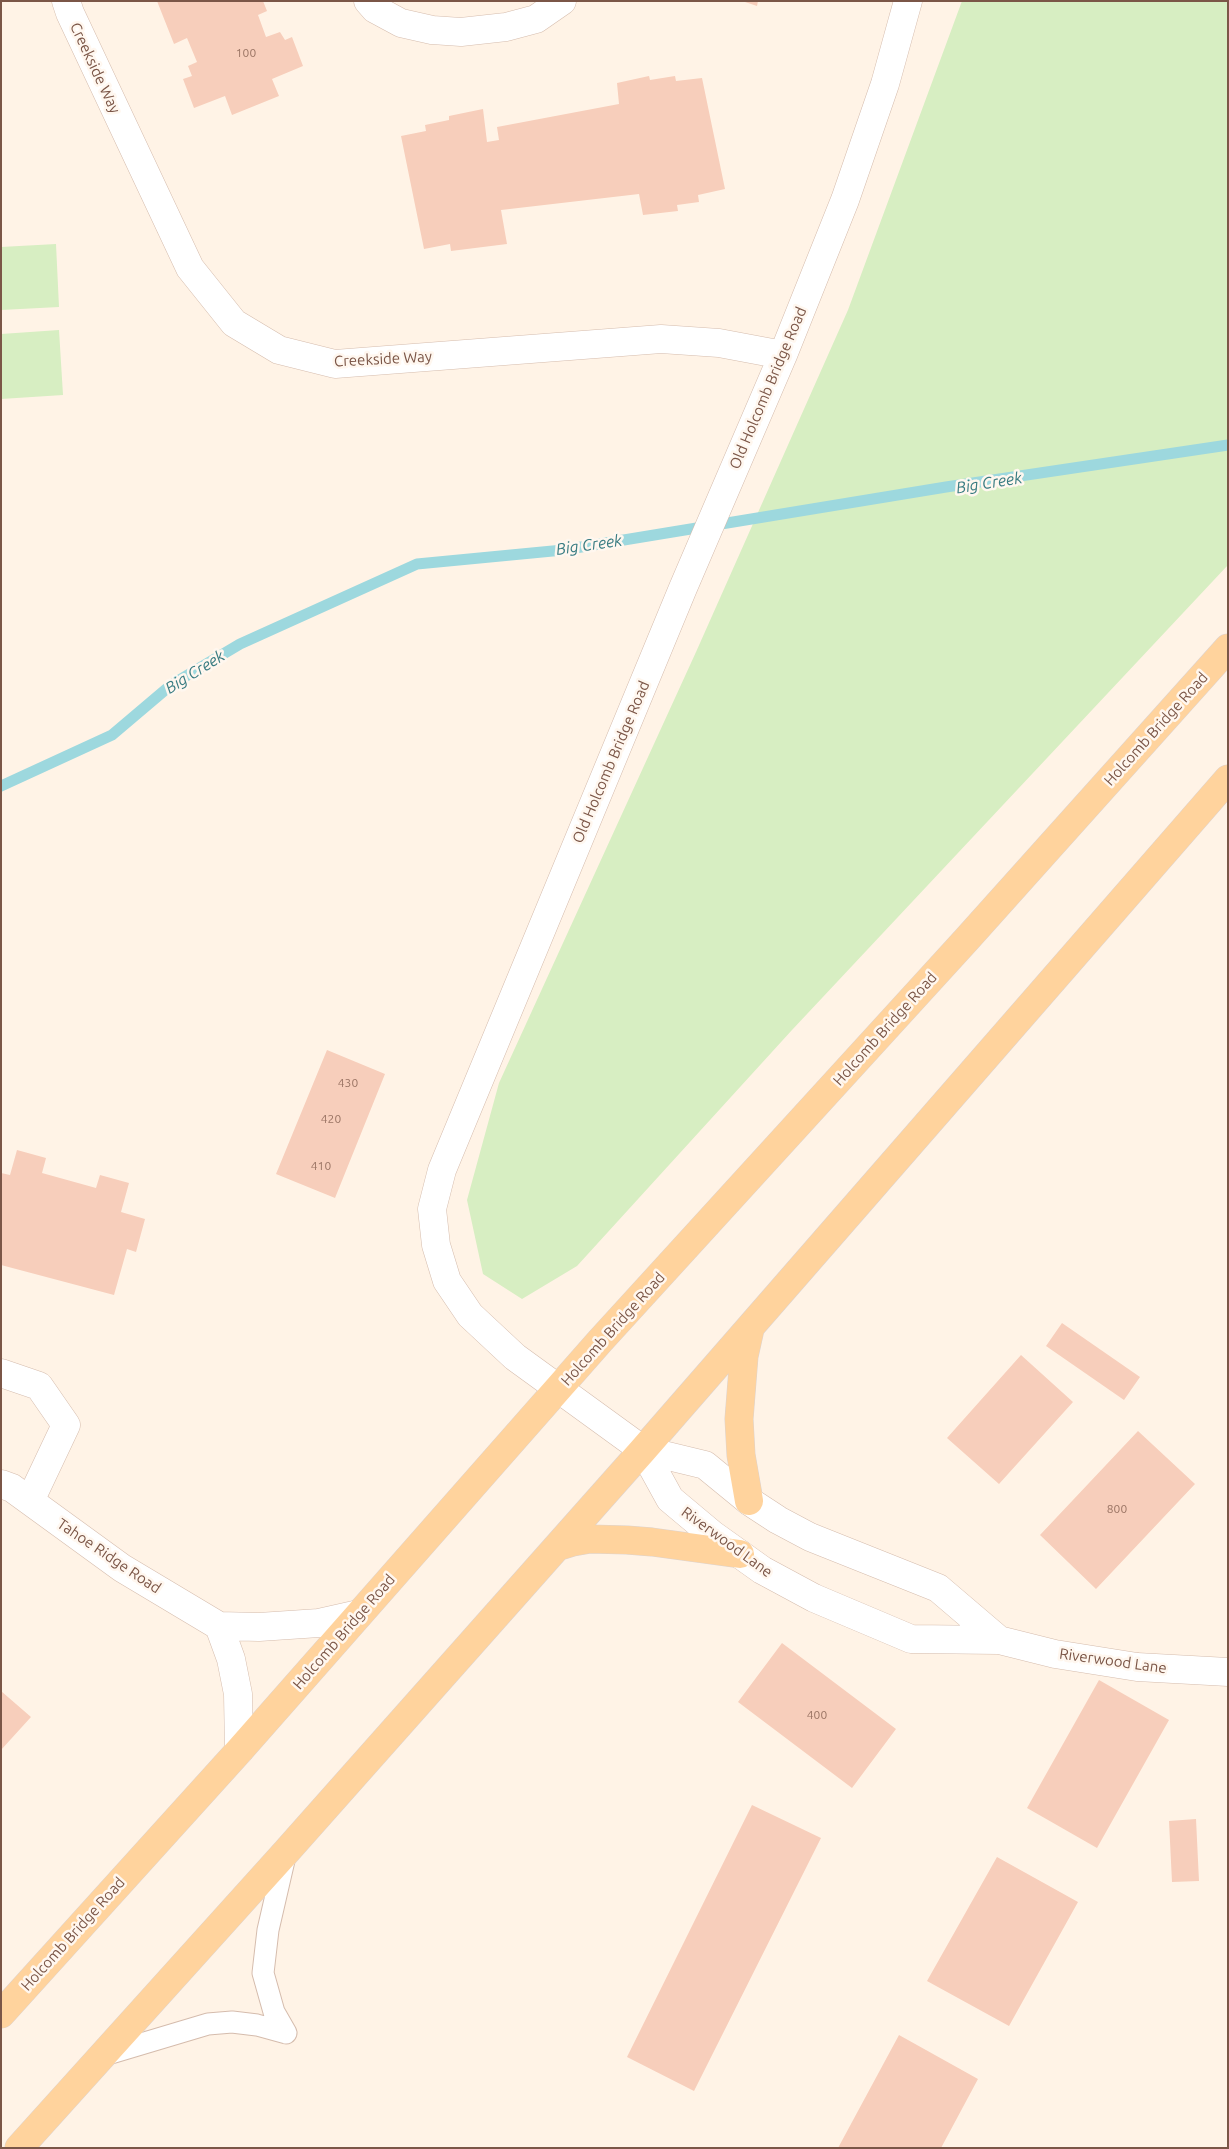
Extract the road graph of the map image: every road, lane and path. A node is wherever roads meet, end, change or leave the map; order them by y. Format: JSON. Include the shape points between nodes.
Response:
{"nodes":[{"id":1,"x":66,"y":1,"type":"edge"},
{"id":2,"x":368,"y":1,"type":"edge"},
{"id":3,"x":562,"y":1,"type":"edge"},
{"id":4,"x":908,"y":1,"type":"edge"},
{"id":5,"x":783,"y":355,"type":"junction"},
{"id":6,"x":1228,"y":649,"type":"edge"},
{"id":7,"x":1228,"y":779,"type":"edge"},
{"id":8,"x":750,"y":1328,"type":"junction"},
{"id":9,"x":1,"y":1373,"type":"edge"},
{"id":10,"x":560,"y":1389,"type":"junction"},
{"id":11,"x":643,"y":1450,"type":"junction"},
{"id":12,"x":1,"y":1484,"type":"edge"},
{"id":13,"x":30,"y":1501,"type":"junction"},
{"id":14,"x":750,"y":1501,"type":"junction"},
{"id":15,"x":557,"y":1547,"type":"junction"},
{"id":16,"x":740,"y":1554,"type":"junction"},
{"id":17,"x":359,"y":1614,"type":"junction"},
{"id":18,"x":219,"y":1626,"type":"junction"},
{"id":19,"x":999,"y":1640,"type":"junction"},
{"id":20,"x":1228,"y":1672,"type":"edge"},
{"id":21,"x":239,"y":1751,"type":"junction"},
{"id":22,"x":286,"y":1852,"type":"junction"},
{"id":23,"x":1,"y":2014,"type":"edge"},
{"id":24,"x":100,"y":2056,"type":"junction"},
{"id":25,"x":18,"y":2148,"type":"edge"}],
"edges":[{"from":1,"to":5,"type":"street","name":"Creekside Way","via":[[190,268],[234,323],[278,350],[335,364],[661,339],[720,343]]},
{"from":2,"to":3,"type":"street","via":[[401,23],[461,32],[506,27],[536,19]]},
{"from":4,"to":5,"type":"street","name":"Old Holcomb Bridge Road","via":[[885,84],[845,200]]},
{"from":5,"to":10,"type":"street","name":"Old Holcomb Bridge Road","via":[[442,1170],[432,1209],[436,1245],[447,1281],[470,1315],[515,1357]]},
{"from":6,"to":10,"type":"main road","name":"Holcomb Bridge Road"},
{"from":7,"to":8,"type":"main road"},
{"from":8,"to":11,"type":"main road"},
{"from":8,"to":14,"type":"main road","via":[[744,1356],[739,1419],[741,1455]]},
{"from":9,"to":13,"type":"street","via":[[39,1386],[66,1425]]},
{"from":10,"to":11,"type":"street","name":"Old Holcomb Bridge Road"},
{"from":10,"to":17,"type":"main road","name":"Holcomb Bridge Road"},
{"from":11,"to":14,"type":"street","name":"Riverwood Lane","via":[[705,1465]]},
{"from":11,"to":15,"type":"main road"},
{"from":11,"to":16,"type":"street","name":"Riverwood Lane","via":[[670,1499]]},
{"from":12,"to":13,"type":"street","name":"Tahoe Ridge Road"},
{"from":13,"to":18,"type":"street","name":"Tahoe Ridge Road","via":[[122,1568]]},
{"from":14,"to":19,"type":"street","name":"Riverwood Lane","via":[[810,1537],[938,1588]]},
{"from":15,"to":16,"type":"main road","via":[[590,1540],[628,1540]]},
{"from":15,"to":22,"type":"main road"},
{"from":16,"to":19,"type":"street","name":"Riverwood Lane","via":[[762,1570],[814,1598],[911,1638]]},
{"from":17,"to":18,"type":"street","name":"Tahoe Ridge Road","via":[[319,1623]]},
{"from":17,"to":21,"type":"main road","name":"Holcomb Bridge Road"},
{"from":18,"to":21,"type":"street","via":[[231,1659],[238,1694]]},
{"from":19,"to":20,"type":"street","name":"Riverwood Lane","via":[[1055,1654],[1137,1667]]},
{"from":21,"to":23,"type":"main road","name":"Holcomb Bridge Road"},
{"from":22,"to":24,"type":"main road"},
{"from":22,"to":24,"type":"lane","via":[[268,1930],[263,1972],[274,2012],[286,2033],[232,2022],[208,2024]]},
{"from":24,"to":25,"type":"main road"}]}
